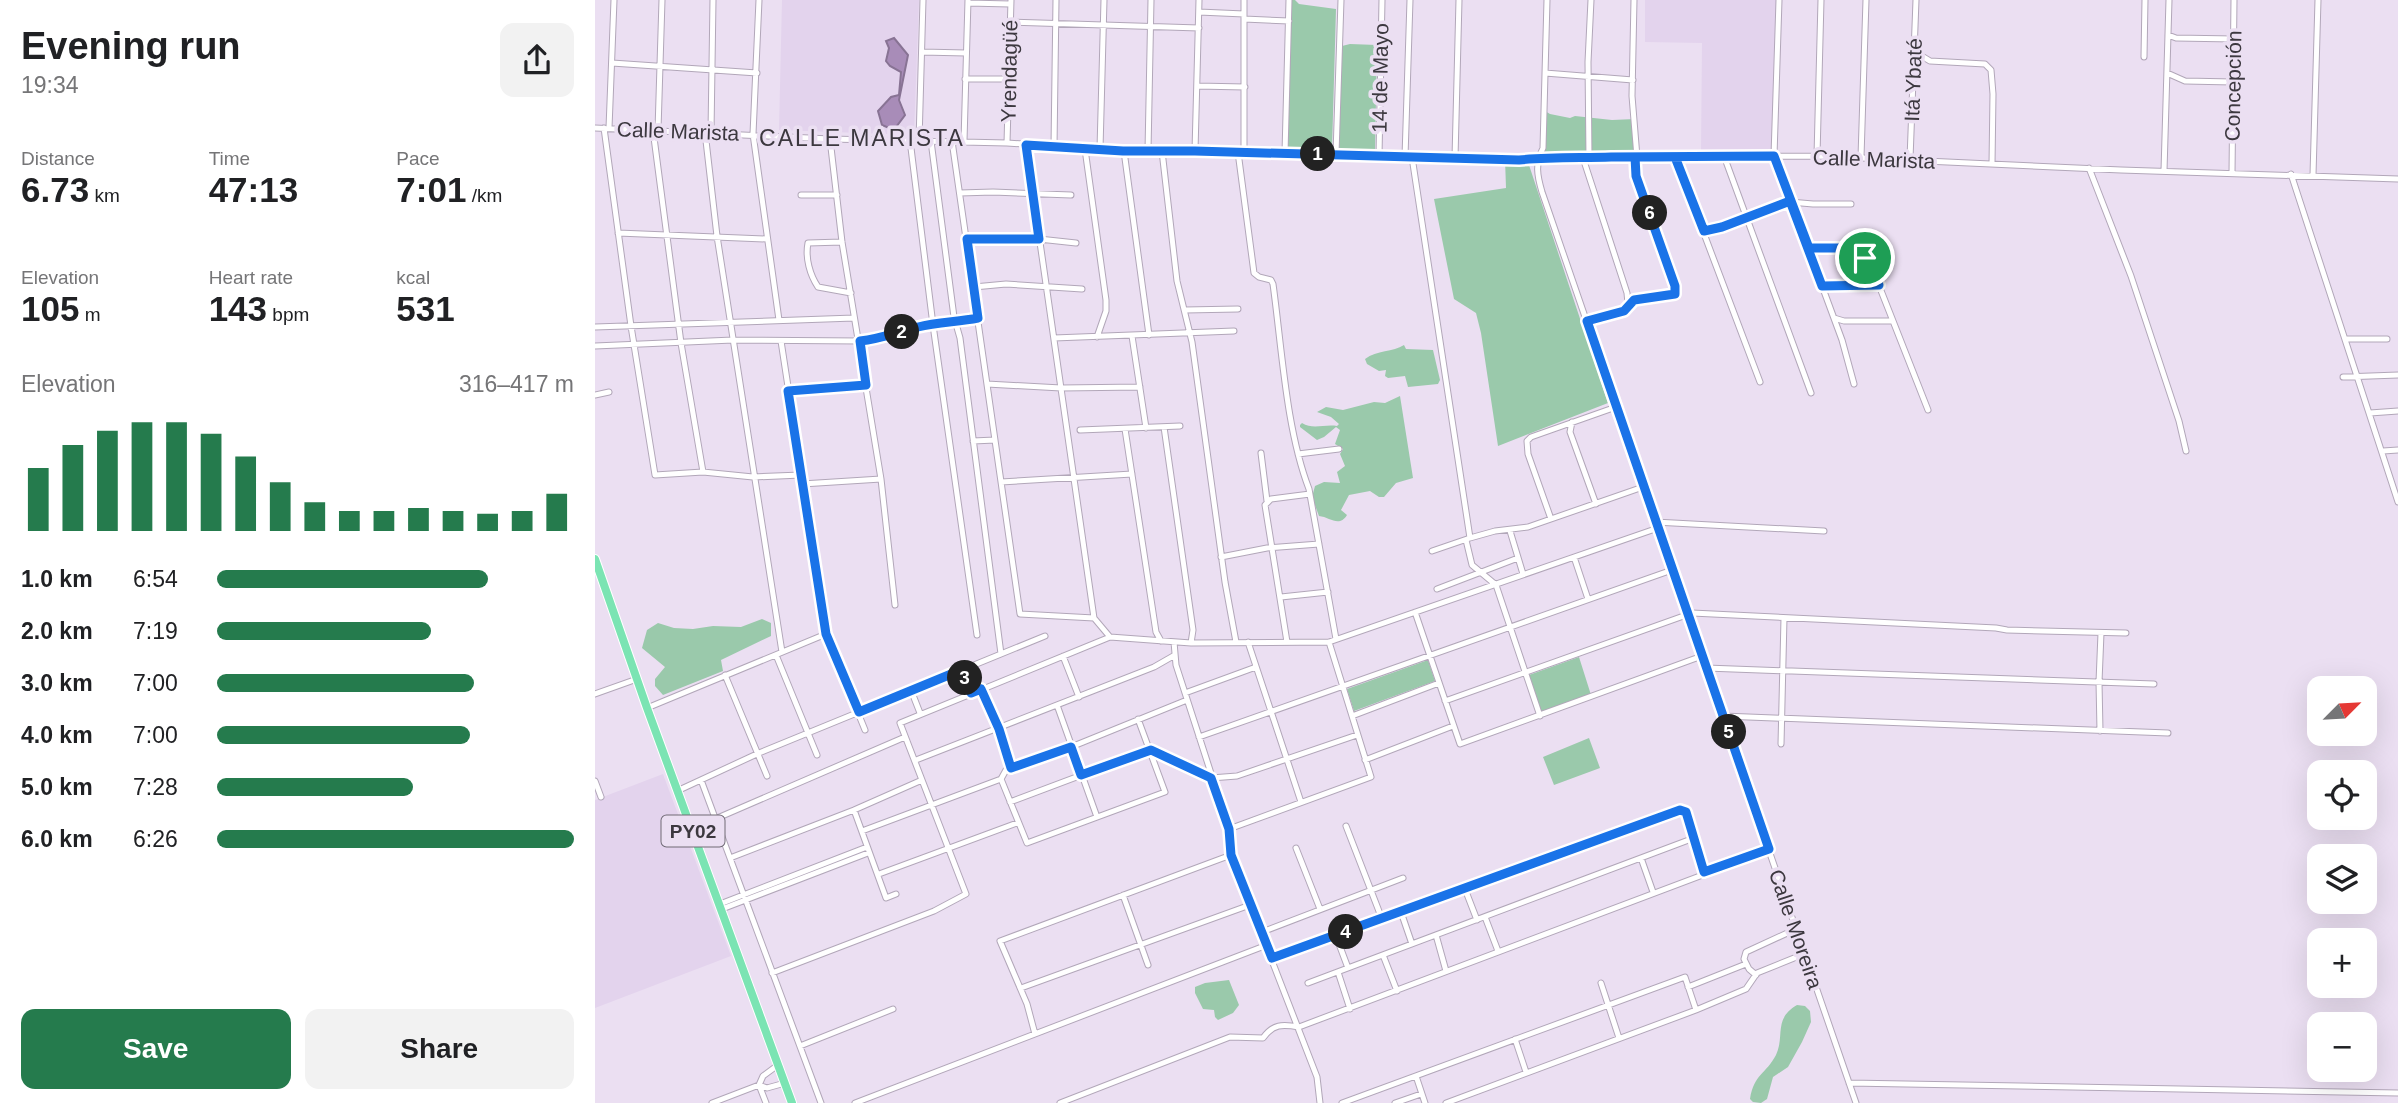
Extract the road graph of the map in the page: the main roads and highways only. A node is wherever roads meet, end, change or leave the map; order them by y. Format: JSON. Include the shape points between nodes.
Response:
{"nodes":[{"id":1,"x":595,"y":559,"type":"edge"},
{"id":2,"x":792,"y":1103,"type":"edge"}],
"edges":[{"from":1,"to":2,"type":"main road","number":"PY02"}]}
